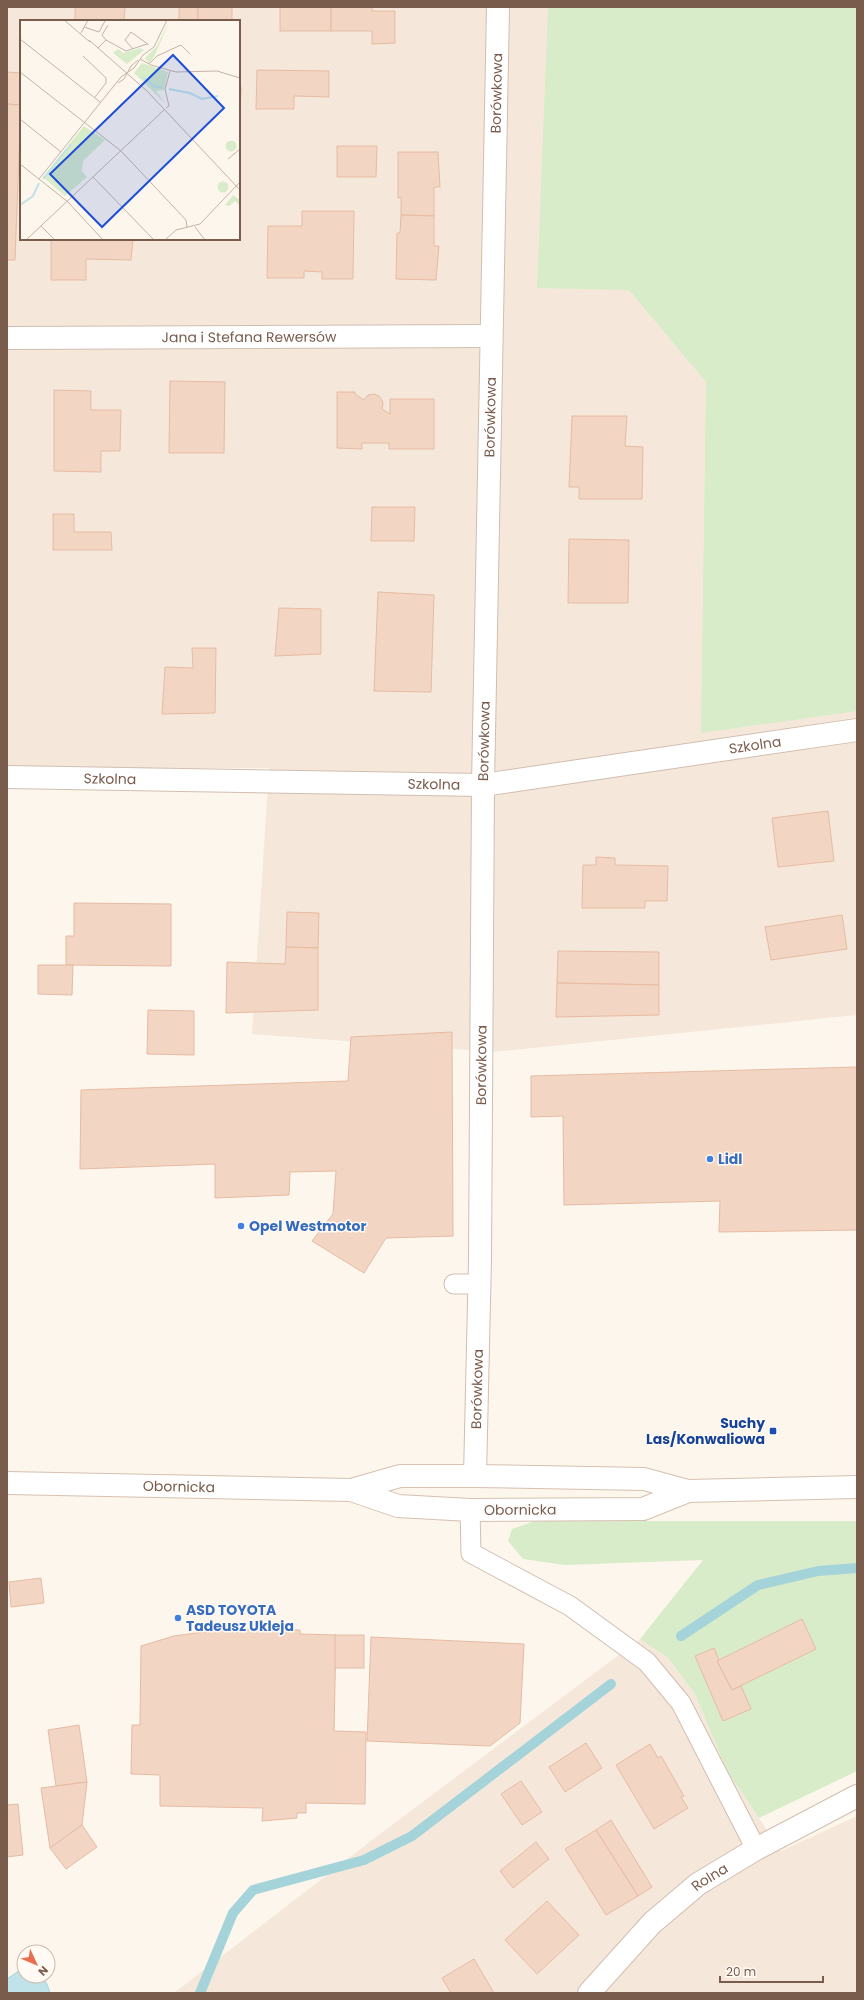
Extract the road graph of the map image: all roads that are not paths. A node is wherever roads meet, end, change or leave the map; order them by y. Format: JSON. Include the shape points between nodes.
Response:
{"nodes":[{"id":1,"x":498,"y":7,"type":"edge"},
{"id":2,"x":491,"y":336,"type":"junction"},
{"id":3,"x":7,"y":338,"type":"edge"},
{"id":4,"x":857,"y":730,"type":"edge"},
{"id":5,"x":7,"y":777,"type":"edge"},
{"id":6,"x":483,"y":785,"type":"junction"},
{"id":7,"x":454,"y":1284,"type":"dead end"},
{"id":8,"x":480,"y":1284,"type":"junction"},
{"id":9,"x":475,"y":1476,"type":"junction"},
{"id":10,"x":7,"y":1483,"type":"edge"},
{"id":11,"x":857,"y":1487,"type":"edge"},
{"id":12,"x":351,"y":1490,"type":"junction"},
{"id":13,"x":688,"y":1491,"type":"junction"},
{"id":14,"x":470,"y":1510,"type":"junction"},
{"id":15,"x":857,"y":1796,"type":"edge"},
{"id":16,"x":756,"y":1849,"type":"junction"},
{"id":17,"x":589,"y":1993,"type":"edge"}],
"edges":[{"from":1,"to":2,"type":"street","name":"Borówkowa"},
{"from":2,"to":3,"type":"street","name":"Jana i Stefana Rewersów"},
{"from":2,"to":6,"type":"street","name":"Borówkowa"},
{"from":4,"to":6,"type":"street","name":"Szkolna"},
{"from":5,"to":6,"type":"street","name":"Szkolna"},
{"from":6,"to":8,"type":"street","name":"Borówkowa"},
{"from":7,"to":8,"type":"lane"},
{"from":8,"to":9,"type":"street","name":"Borówkowa"},
{"from":9,"to":12,"type":"street","name":"Obornicka","via":[[400,1476]]},
{"from":9,"to":13,"type":"street","name":"Obornicka","via":[[644,1479]]},
{"from":10,"to":12,"type":"street","name":"Obornicka"},
{"from":11,"to":13,"type":"street","name":"Obornicka"},
{"from":12,"to":14,"type":"street","name":"Obornicka","via":[[398,1506]]},
{"from":13,"to":14,"type":"street","name":"Obornicka","via":[[643,1509]]},
{"from":14,"to":16,"type":"lane","via":[[471,1553],[570,1606],[647,1662],[681,1703]]},
{"from":15,"to":16,"type":"street","name":"Rolna"},
{"from":16,"to":17,"type":"street","name":"Rolna","via":[[698,1884],[658,1918]]}]}
